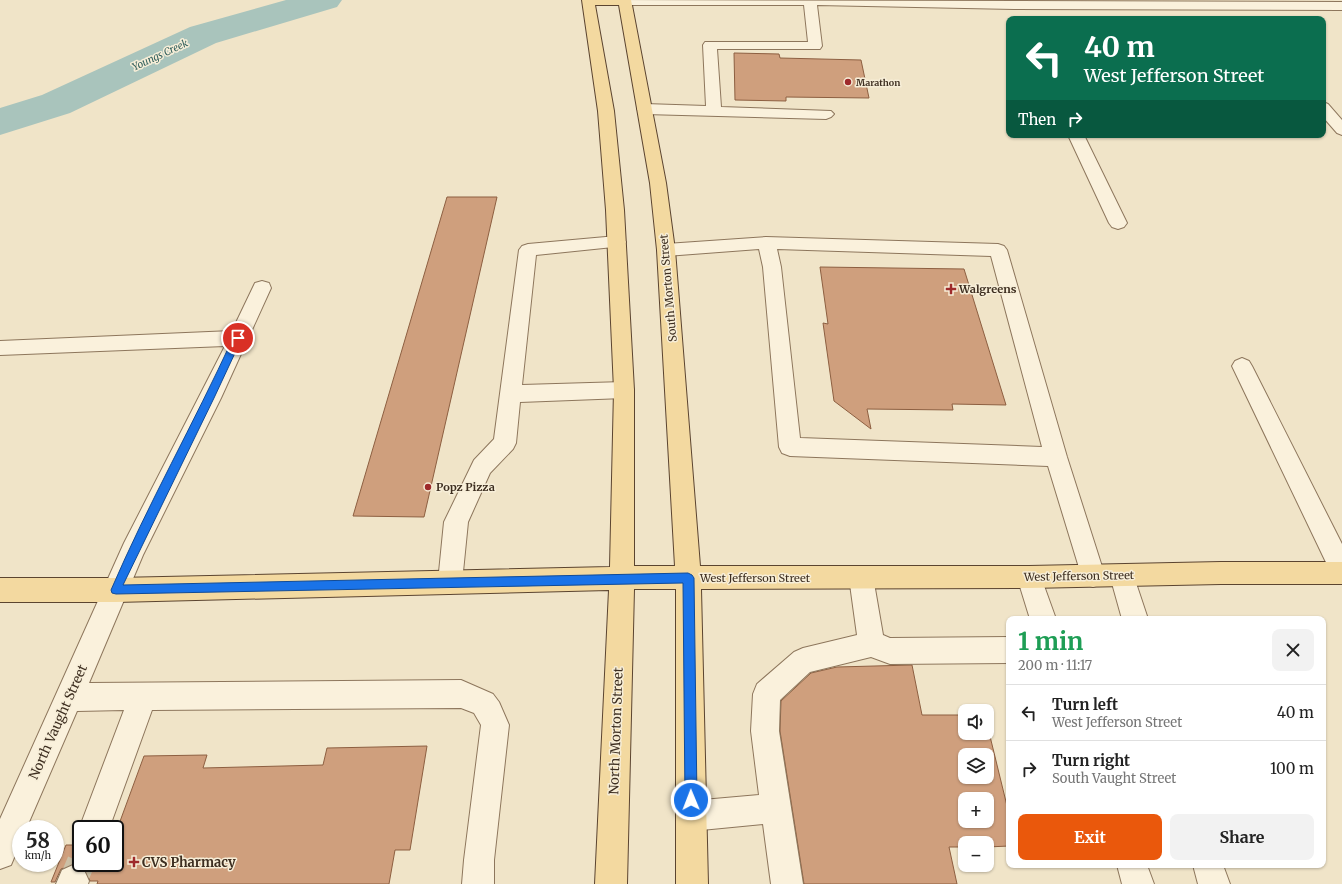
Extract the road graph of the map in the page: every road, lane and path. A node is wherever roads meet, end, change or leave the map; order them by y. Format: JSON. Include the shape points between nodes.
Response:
{"nodes":[{"id":1,"x":588,"y":0,"type":"edge"},
{"id":2,"x":625,"y":0,"type":"edge"},
{"id":3,"x":810,"y":1,"type":"junction"},
{"id":4,"x":1014,"y":5,"type":"junction"},
{"id":5,"x":1241,"y":6,"type":"junction"},
{"id":6,"x":1342,"y":6,"type":"edge"},
{"id":7,"x":1019,"y":16,"type":"edge"},
{"id":8,"x":1249,"y":16,"type":"edge"},
{"id":9,"x":645,"y":109,"type":"junction"},
{"id":10,"x":714,"y":111,"type":"junction"},
{"id":11,"x":1326,"y":111,"type":"edge"},
{"id":12,"x":826,"y":114,"type":"dead end"},
{"id":13,"x":1342,"y":130,"type":"edge"},
{"id":14,"x":1077,"y":138,"type":"edge"},
{"id":15,"x":1118,"y":223,"type":"dead end"},
{"id":16,"x":617,"y":242,"type":"junction"},
{"id":17,"x":766,"y":244,"type":"junction"},
{"id":18,"x":666,"y":250,"type":"junction"},
{"id":19,"x":262,"y":288,"type":"dead end"},
{"id":20,"x":238,"y":338,"type":"junction"},
{"id":21,"x":0,"y":347,"type":"edge"},
{"id":22,"x":1242,"y":366,"type":"dead end"},
{"id":23,"x":624,"y":390,"type":"junction"},
{"id":24,"x":510,"y":394,"type":"junction"},
{"id":25,"x":1056,"y":457,"type":"junction"},
{"id":26,"x":1342,"y":568,"type":"edge"},
{"id":27,"x":1342,"y":573,"type":"edge"},
{"id":28,"x":1093,"y":576,"type":"junction"},
{"id":29,"x":1122,"y":576,"type":"junction"},
{"id":30,"x":861,"y":577,"type":"junction"},
{"id":31,"x":1029,"y":577,"type":"junction"},
{"id":32,"x":622,"y":578,"type":"junction"},
{"id":33,"x":688,"y":578,"type":"junction"},
{"id":34,"x":450,"y":582,"type":"junction"},
{"id":35,"x":0,"y":590,"type":"edge"},
{"id":36,"x":116,"y":590,"type":"junction"},
{"id":37,"x":1041,"y":616,"type":"edge"},
{"id":38,"x":1134,"y":616,"type":"edge"},
{"id":39,"x":871,"y":644,"type":"junction"},
{"id":40,"x":1006,"y":650,"type":"edge"},
{"id":41,"x":69,"y":697,"type":"junction"},
{"id":42,"x":143,"y":697,"type":"junction"},
{"id":43,"x":776,"y":808,"type":"junction"},
{"id":44,"x":691,"y":816,"type":"junction"},
{"id":45,"x":97,"y":820,"type":"edge"},
{"id":46,"x":0,"y":854,"type":"edge"},
{"id":47,"x":1133,"y":868,"type":"edge"},
{"id":48,"x":1209,"y":868,"type":"edge"},
{"id":49,"x":478,"y":884,"type":"edge"},
{"id":50,"x":611,"y":884,"type":"edge"},
{"id":51,"x":692,"y":884,"type":"edge"},
{"id":52,"x":787,"y":884,"type":"edge"},
{"id":53,"x":1138,"y":884,"type":"edge"},
{"id":54,"x":1214,"y":884,"type":"edge"}],
"edges":[{"from":1,"to":2,"type":"main road"},
{"from":1,"to":16,"type":"main road","via":[[606,110]]},
{"from":2,"to":3,"type":"street"},
{"from":2,"to":9,"type":"main road","name":"South Morton Street"},
{"from":3,"to":4,"type":"street"},
{"from":3,"to":10,"type":"street","via":[[815,46],[710,45]]},
{"from":4,"to":5,"type":"street"},
{"from":4,"to":7,"type":"street"},
{"from":5,"to":6,"type":"street"},
{"from":5,"to":8,"type":"street"},
{"from":9,"to":10,"type":"street"},
{"from":9,"to":18,"type":"main road","name":"South Morton Street"},
{"from":10,"to":12,"type":"street"},
{"from":11,"to":13,"type":"street"},
{"from":14,"to":15,"type":"street"},
{"from":16,"to":23,"type":"main road"},
{"from":16,"to":24,"type":"street","via":[[528,250]]},
{"from":17,"to":18,"type":"street"},
{"from":17,"to":25,"type":"street","via":[[998,250]]},
{"from":17,"to":25,"type":"street","via":[[772,267],[790,447]]},
{"from":18,"to":33,"type":"main road","name":"South Morton Street"},
{"from":19,"to":20,"type":"street","name":"North Vaught Street"},
{"from":20,"to":21,"type":"street"},
{"from":20,"to":36,"type":"street","name":"North Vaught Street"},
{"from":22,"to":26,"type":"street"},
{"from":23,"to":24,"type":"street"},
{"from":23,"to":32,"type":"main road"},
{"from":24,"to":34,"type":"street","via":[[504,443],[482,467],[456,522]]},
{"from":25,"to":28,"type":"street"},
{"from":27,"to":29,"type":"main road","name":"West Jefferson Street"},
{"from":28,"to":29,"type":"main road","name":"West Jefferson Street"},
{"from":28,"to":31,"type":"main road","name":"West Jefferson Street"},
{"from":29,"to":38,"type":"street"},
{"from":30,"to":31,"type":"main road","name":"West Jefferson Street"},
{"from":30,"to":33,"type":"main road","name":"West Jefferson Street"},
{"from":30,"to":39,"type":"street"},
{"from":31,"to":37,"type":"street"},
{"from":32,"to":33,"type":"main road","name":"West Jefferson Street"},
{"from":32,"to":34,"type":"main road","name":"West Jefferson Street"},
{"from":32,"to":50,"type":"main road","name":"North Morton Street"},
{"from":33,"to":44,"type":"main road"},
{"from":34,"to":36,"type":"main road","name":"West Jefferson Street"},
{"from":35,"to":36,"type":"main road","name":"West Jefferson Street"},
{"from":36,"to":41,"type":"street","name":"North Vaught Street"},
{"from":39,"to":40,"type":"street","via":[[890,650]]},
{"from":39,"to":43,"type":"street","via":[[803,661],[767,694],[765,731]]},
{"from":41,"to":42,"type":"street"},
{"from":41,"to":46,"type":"street","name":"North Vaught Street"},
{"from":42,"to":45,"type":"street"},
{"from":42,"to":49,"type":"street","via":[[461,694],[479,700],[491,710],[495,725]]},
{"from":43,"to":44,"type":"street"},
{"from":43,"to":52,"type":"street"},
{"from":44,"to":51,"type":"main road"},
{"from":47,"to":53,"type":"street"},
{"from":48,"to":54,"type":"street"}]}
